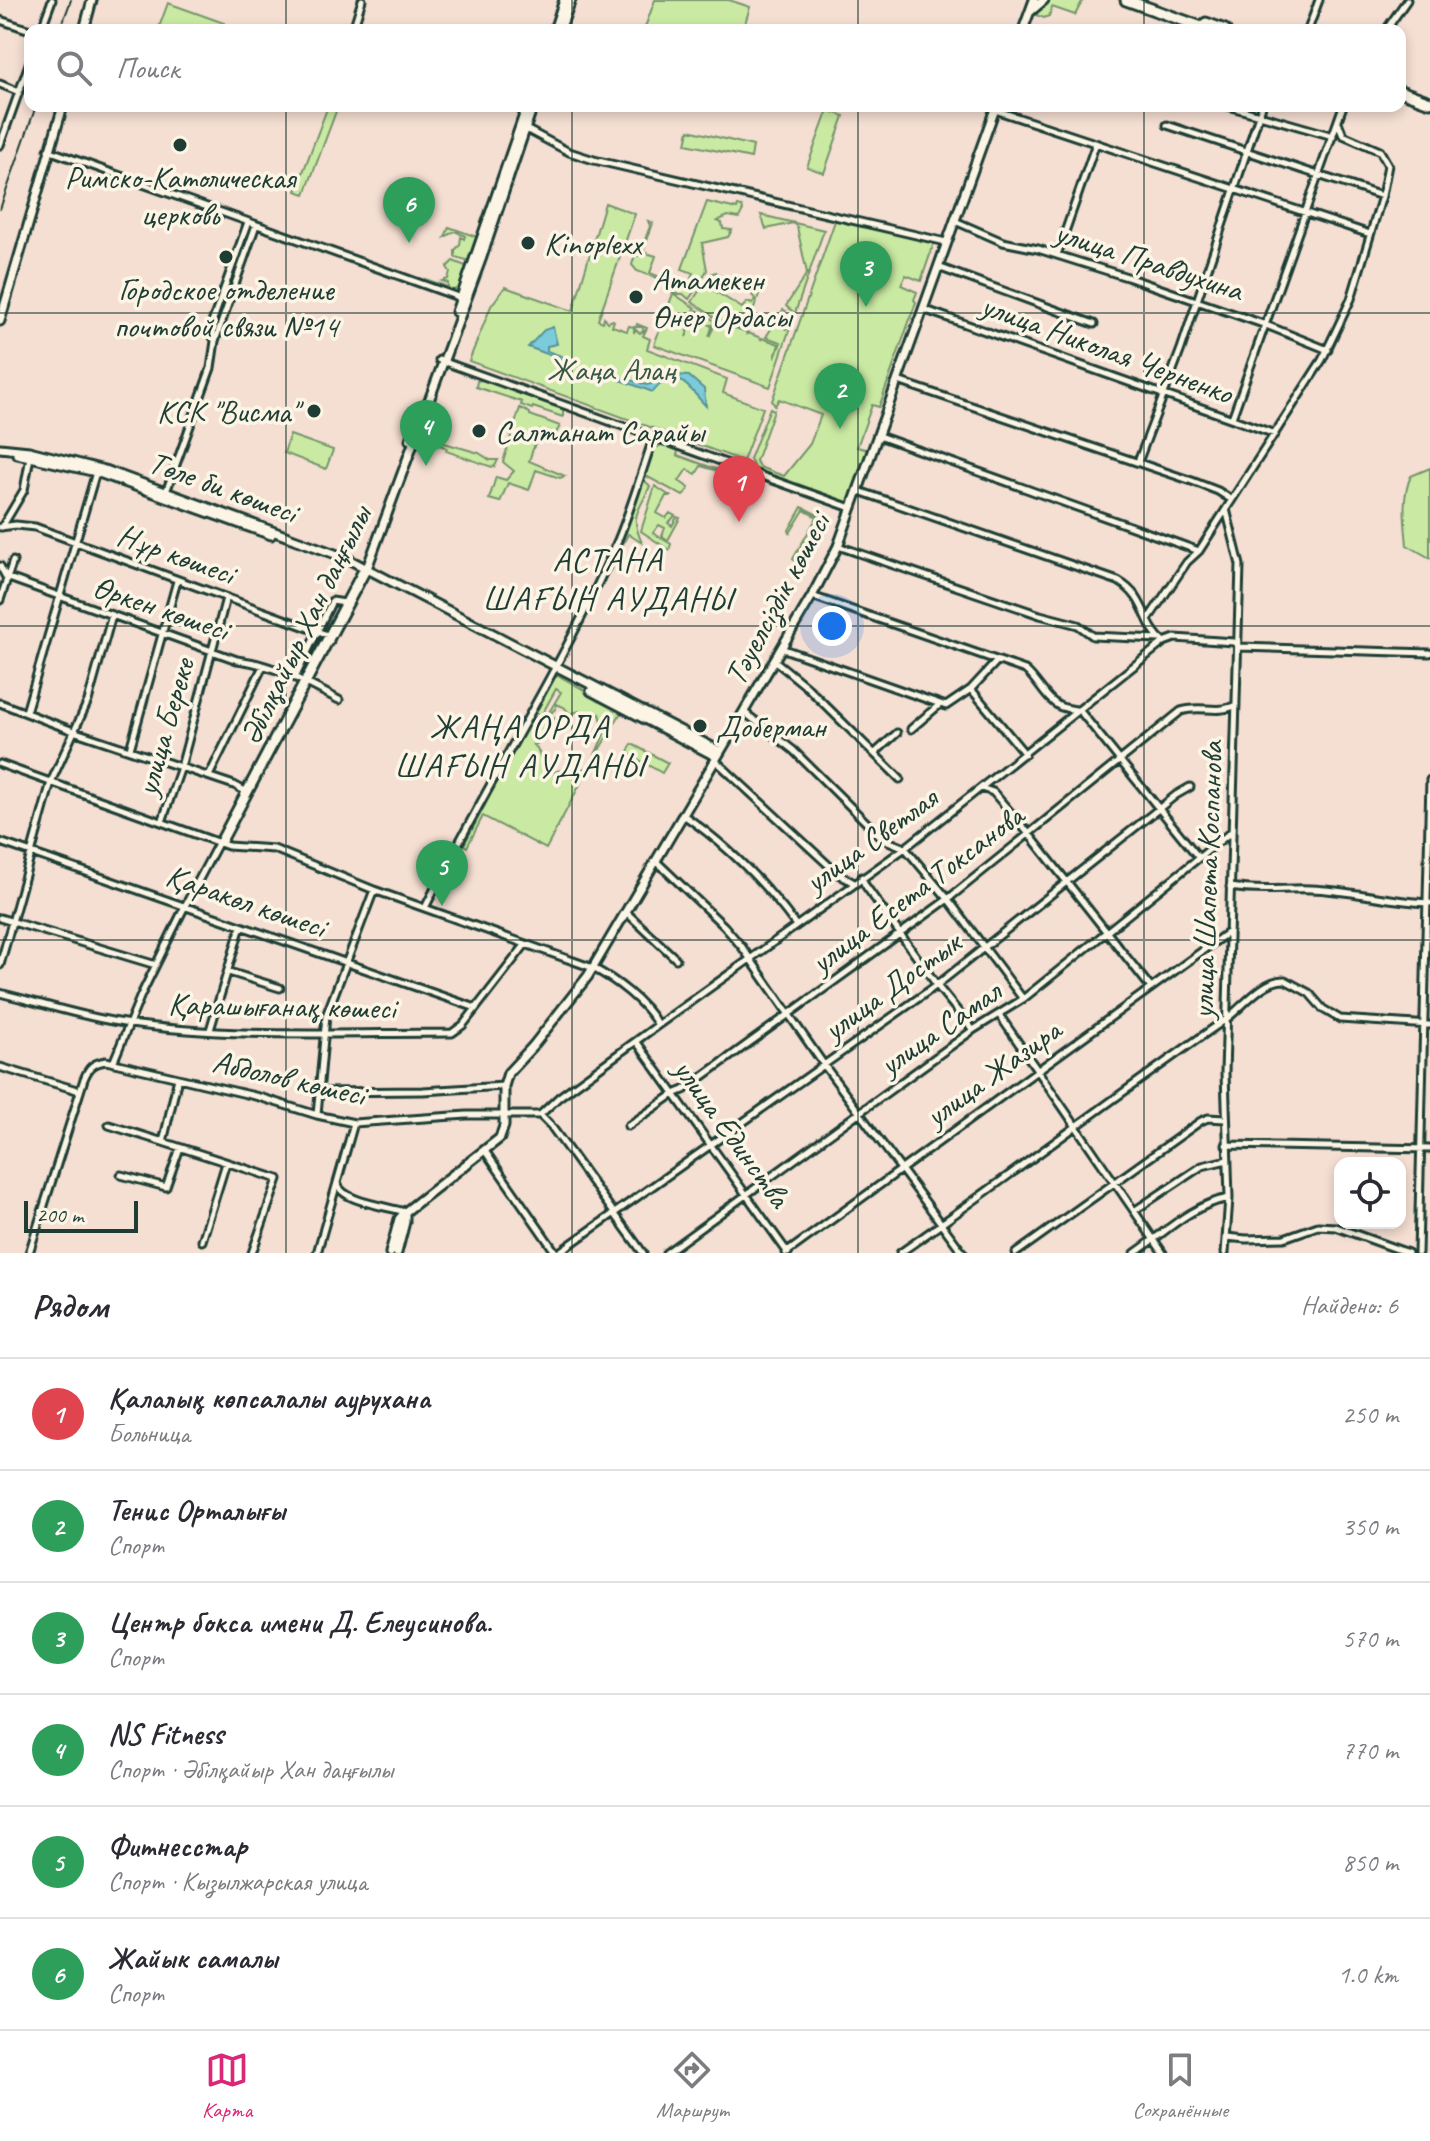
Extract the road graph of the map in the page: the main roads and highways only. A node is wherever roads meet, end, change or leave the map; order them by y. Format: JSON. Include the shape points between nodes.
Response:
{"nodes":[{"id":1,"x":92,"y":0,"type":"edge"},
{"id":2,"x":564,"y":0,"type":"edge"},
{"id":3,"x":571,"y":0,"type":"edge"},
{"id":4,"x":1032,"y":0,"type":"edge"},
{"id":5,"x":1044,"y":0,"type":"edge"},
{"id":6,"x":1126,"y":0,"type":"edge"},
{"id":7,"x":1143,"y":0,"type":"edge"},
{"id":8,"x":1030,"y":13,"type":"junction"},
{"id":9,"x":86,"y":24,"type":"edge"},
{"id":10,"x":556,"y":24,"type":"edge"},
{"id":11,"x":562,"y":24,"type":"edge"},
{"id":12,"x":1025,"y":24,"type":"edge"},
{"id":13,"x":1193,"y":24,"type":"edge"},
{"id":14,"x":1209,"y":24,"type":"edge"},
{"id":15,"x":1406,"y":96,"type":"edge"},
{"id":16,"x":1430,"y":104,"type":"edge"},
{"id":17,"x":61,"y":112,"type":"edge"},
{"id":18,"x":526,"y":112,"type":"edge"},
{"id":19,"x":530,"y":112,"type":"edge"},
{"id":20,"x":994,"y":112,"type":"edge"},
{"id":21,"x":522,"y":128,"type":"junction"},
{"id":22,"x":0,"y":321,"type":"edge"},
{"id":23,"x":0,"y":450,"type":"edge"},
{"id":24,"x":96,"y":470,"type":"junction"},
{"id":25,"x":365,"y":569,"type":"junction"},
{"id":26,"x":717,"y":756,"type":"junction"},
{"id":27,"x":405,"y":1212,"type":"junction"},
{"id":28,"x":390,"y":1253,"type":"edge"},
{"id":29,"x":397,"y":1253,"type":"edge"}],
"edges":[{"from":1,"to":9,"type":"main road"},
{"from":2,"to":10,"type":"main road"},
{"from":3,"to":11,"type":"main road"},
{"from":4,"to":8,"type":"main road"},
{"from":5,"to":8,"type":"main road"},
{"from":6,"to":13,"type":"highway"},
{"from":7,"to":14,"type":"highway"},
{"from":8,"to":12,"type":"main road"},
{"from":15,"to":16,"type":"highway"},
{"from":17,"to":22,"type":"main road"},
{"from":18,"to":21,"type":"main road","name":"Әбілқайыр Хан даңғылы"},
{"from":19,"to":21,"type":"main road","name":"Әбілқайыр Хан даңғылы"},
{"from":20,"to":26,"type":"main road","name":"Тәуелсіздік көшесі","via":[[838,546]]},
{"from":21,"to":25,"type":"main road","name":"Әбілқайыр Хан даңғылы"},
{"from":23,"to":24,"type":"main road","name":"Төле би көшесі"},
{"from":23,"to":24,"type":"main road","name":"Төле би көшесі","via":[[29,451]]},
{"from":24,"to":25,"type":"main road","name":"Төле би көшесі"},
{"from":25,"to":26,"type":"main road","name":"Төле би көшесі"},
{"from":26,"to":27,"type":"main road","name":"Тәуелсіздік көшесі","via":[[593,968],[512,1068],[504,1086],[500,1138]]},
{"from":27,"to":28,"type":"main road"},
{"from":27,"to":29,"type":"main road"}]}
